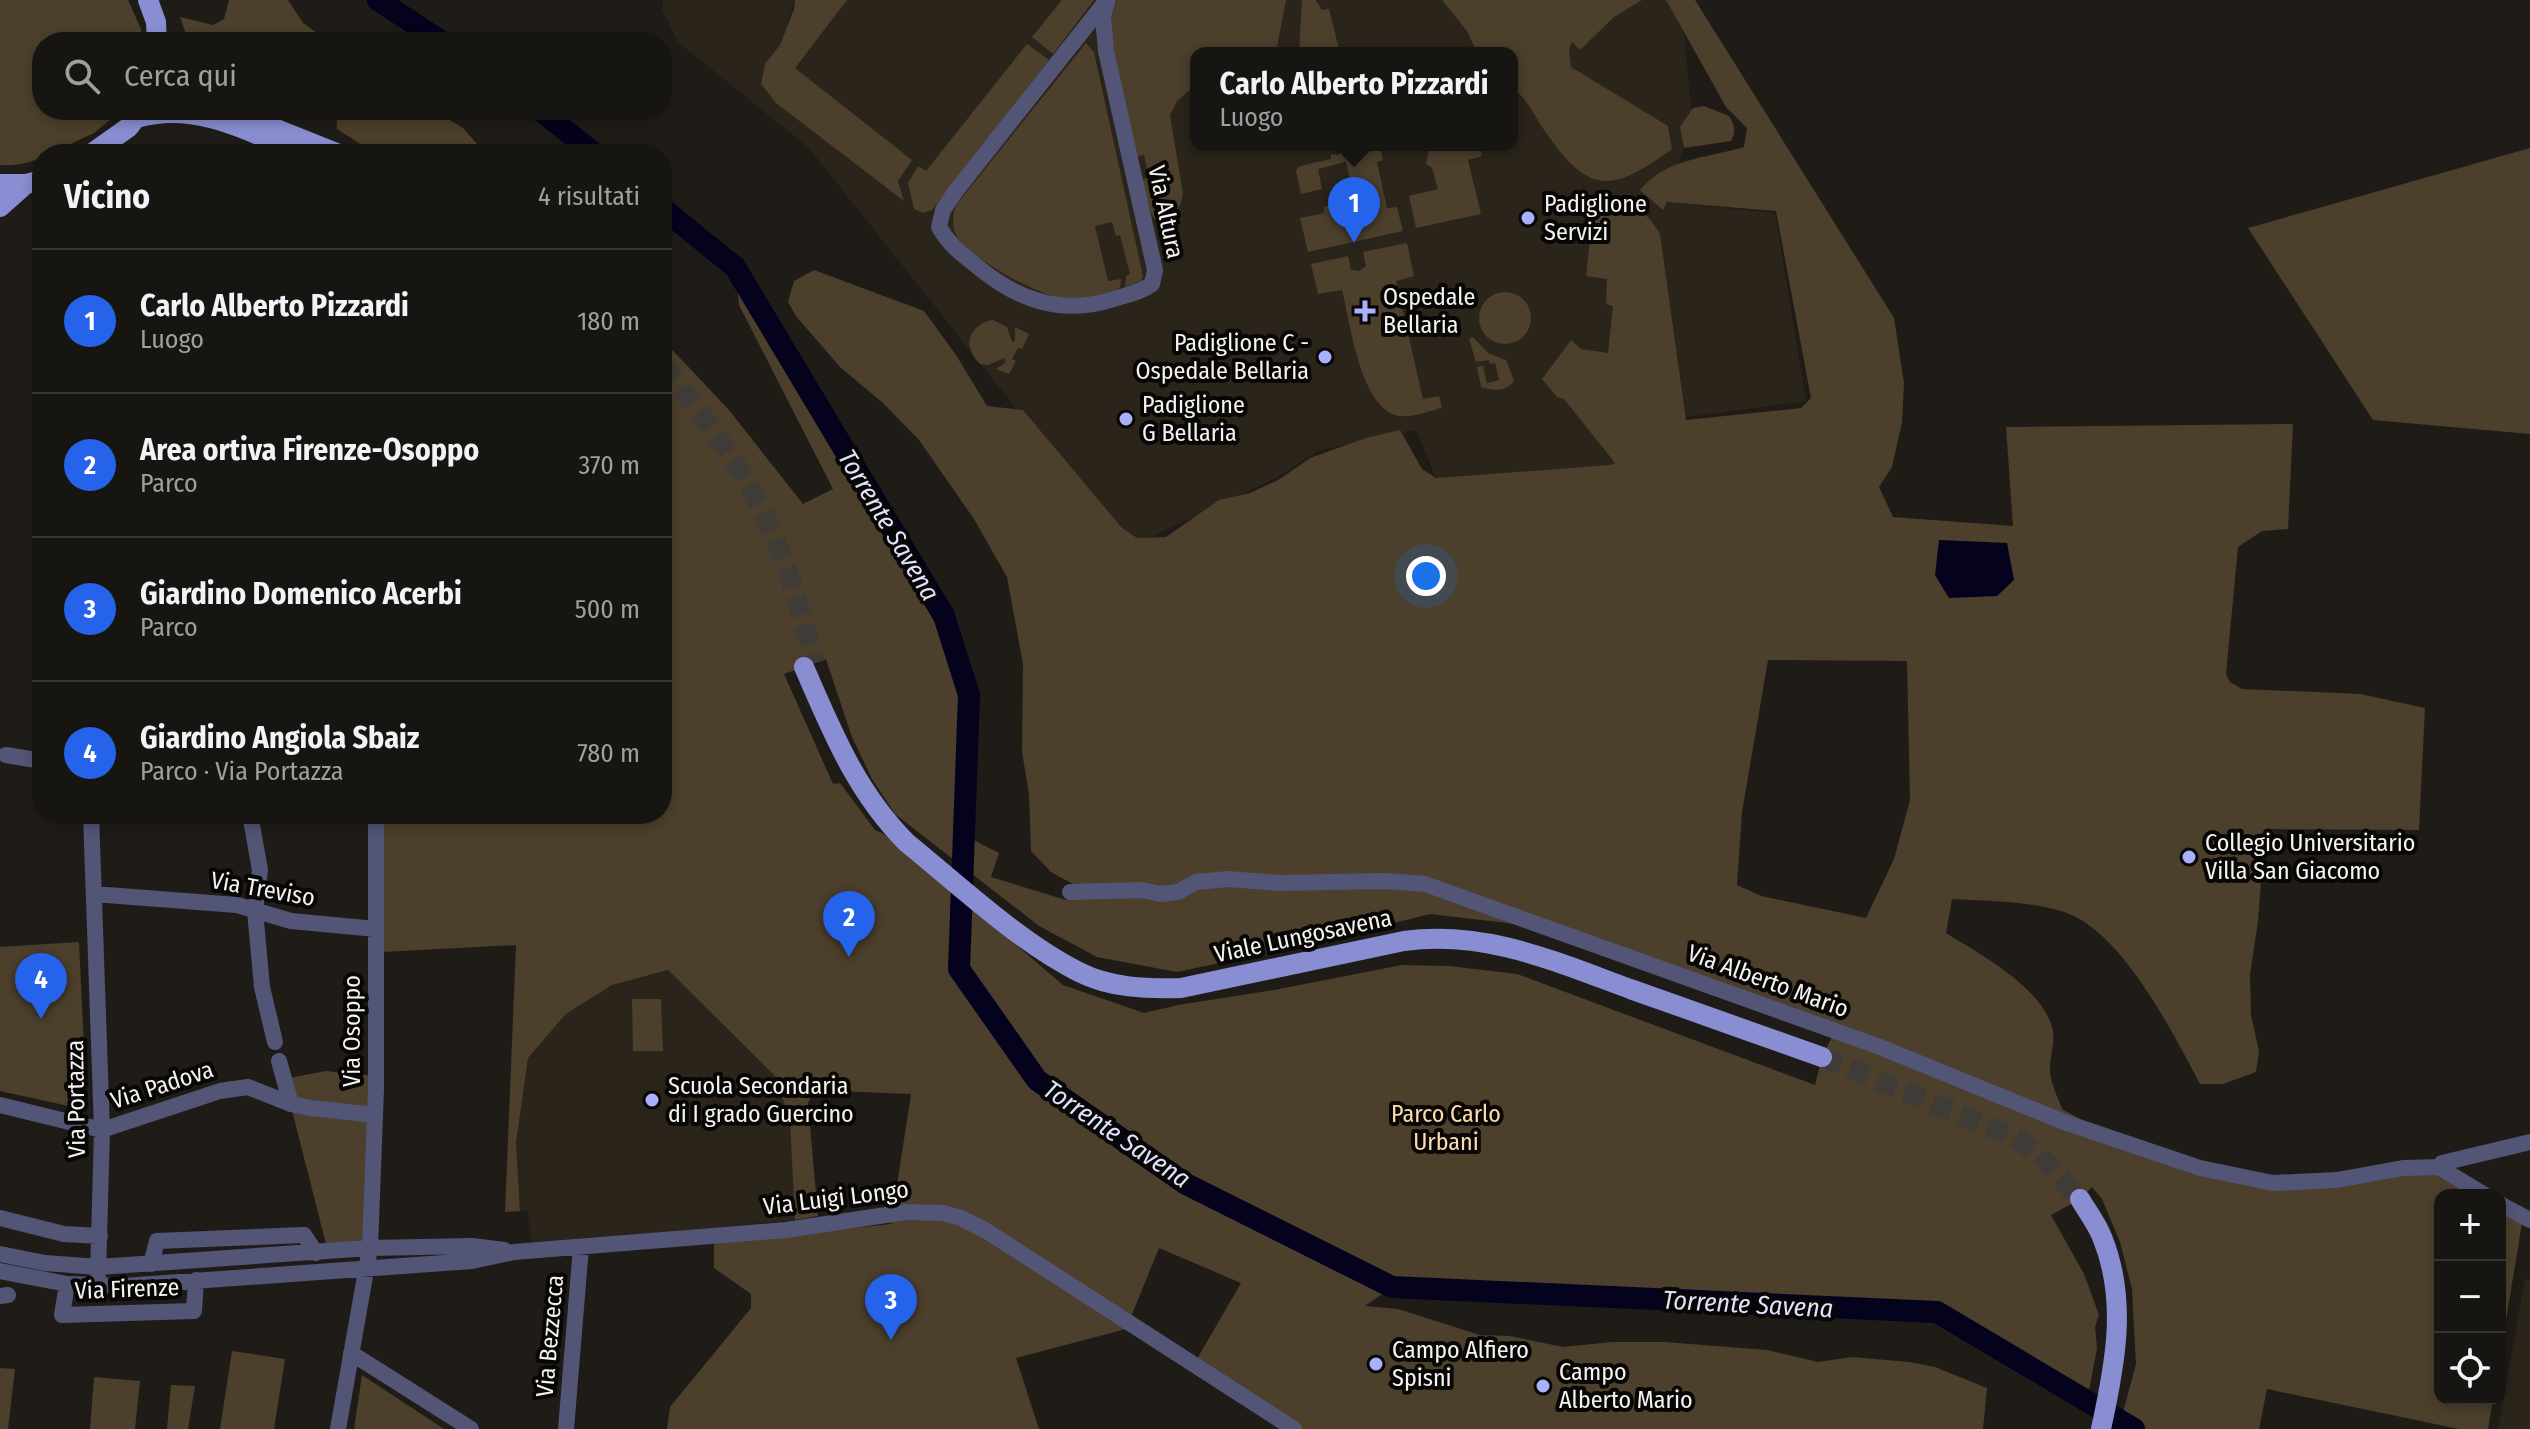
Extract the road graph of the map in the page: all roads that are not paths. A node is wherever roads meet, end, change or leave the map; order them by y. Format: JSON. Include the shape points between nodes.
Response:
{"nodes":[{"id":1,"x":148,"y":0,"type":"edge"},
{"id":2,"x":1108,"y":0,"type":"edge"},
{"id":3,"x":156,"y":32,"type":"edge"},
{"id":4,"x":1080,"y":35,"type":"junction"},
{"id":5,"x":1106,"y":51,"type":"junction"},
{"id":6,"x":133,"y":120,"type":"edge"},
{"id":7,"x":220,"y":120,"type":"edge"},
{"id":8,"x":256,"y":120,"type":"edge"},
{"id":9,"x":107,"y":144,"type":"edge"},
{"id":10,"x":278,"y":144,"type":"edge"},
{"id":11,"x":314,"y":144,"type":"edge"},
{"id":12,"x":32,"y":182,"type":"edge"},
{"id":13,"x":32,"y":183,"type":"edge"},
{"id":14,"x":0,"y":184,"type":"edge"},
{"id":15,"x":0,"y":207,"type":"edge"},
{"id":16,"x":810,"y":665,"type":"tunnel mouth"},
{"id":17,"x":6,"y":755,"type":"dead end"},
{"id":18,"x":32,"y":759,"type":"edge"},
{"id":19,"x":91,"y":824,"type":"edge"},
{"id":20,"x":252,"y":824,"type":"edge"},
{"id":21,"x":376,"y":824,"type":"edge"},
{"id":22,"x":1070,"y":892,"type":"dead end"},
{"id":23,"x":94,"y":894,"type":"junction"},
{"id":24,"x":255,"y":911,"type":"junction"},
{"id":25,"x":376,"y":929,"type":"junction"},
{"id":26,"x":275,"y":1042,"type":"dead end"},
{"id":27,"x":1822,"y":1057,"type":"tunnel mouth"},
{"id":28,"x":279,"y":1061,"type":"dead end"},
{"id":29,"x":291,"y":1104,"type":"junction"},
{"id":30,"x":0,"y":1105,"type":"edge"},
{"id":31,"x":375,"y":1115,"type":"junction"},
{"id":32,"x":102,"y":1130,"type":"junction"},
{"id":33,"x":2530,"y":1142,"type":"edge"},
{"id":34,"x":2441,"y":1167,"type":"junction"},
{"id":35,"x":2476,"y":1189,"type":"edge"},
{"id":36,"x":2080,"y":1199,"type":"tunnel mouth"},
{"id":37,"x":2506,"y":1207,"type":"edge"},
{"id":38,"x":0,"y":1218,"type":"edge"},
{"id":39,"x":2530,"y":1220,"type":"edge"},
{"id":40,"x":100,"y":1236,"type":"junction"},
{"id":41,"x":581,"y":1247,"type":"junction"},
{"id":42,"x":370,"y":1248,"type":"junction"},
{"id":43,"x":514,"y":1252,"type":"junction"},
{"id":44,"x":0,"y":1254,"type":"edge"},
{"id":45,"x":98,"y":1267,"type":"junction"},
{"id":46,"x":366,"y":1268,"type":"junction"},
{"id":47,"x":0,"y":1271,"type":"edge"},
{"id":48,"x":196,"y":1280,"type":"junction"},
{"id":49,"x":67,"y":1284,"type":"junction"},
{"id":50,"x":98,"y":1287,"type":"junction"},
{"id":51,"x":351,"y":1353,"type":"junction"},
{"id":52,"x":338,"y":1429,"type":"edge"},
{"id":53,"x":471,"y":1429,"type":"edge"},
{"id":54,"x":566,"y":1429,"type":"edge"},
{"id":55,"x":1294,"y":1429,"type":"edge"},
{"id":56,"x":2101,"y":1429,"type":"edge"}],
"edges":[{"from":1,"to":3,"type":"main road"},
{"from":2,"to":4,"type":"street","name":"Via Altura"},
{"from":2,"to":5,"type":"street","name":"Via Altura","via":[[1103,16]]},
{"from":4,"to":5,"type":"street","via":[[1090,34]]},
{"from":4,"to":5,"type":"street","name":"Via Altura","via":[[955,192],[939,227],[947,242],[988,276],[1054,306],[1107,302],[1142,291],[1154,277]]},
{"from":6,"to":9,"type":"main road"},
{"from":7,"to":10,"type":"main road"},
{"from":8,"to":11,"type":"main road"},
{"from":12,"to":14,"type":"main road"},
{"from":13,"to":15,"type":"main road"},
{"from":16,"to":27,"type":"main road","name":"Viale Lungosavena","via":[[854,776],[877,811],[907,843],[1037,947],[1081,974],[1120,985],[1181,988],[1404,941],[1474,939],[1550,960]]},
{"from":17,"to":18,"type":"street"},
{"from":19,"to":23,"type":"street","name":"Via Portazza"},
{"from":20,"to":24,"type":"street","via":[[260,870]]},
{"from":21,"to":25,"type":"street","name":"Via Osoppo"},
{"from":22,"to":34,"type":"street","name":"Via Alberto Mario","via":[[1161,894],[1196,882],[1228,879],[1425,884],[2200,1168],[2273,1183]]},
{"from":23,"to":24,"type":"street","name":"Via Treviso","via":[[237,905]]},
{"from":23,"to":32,"type":"street","name":"Via Portazza"},
{"from":24,"to":25,"type":"street","name":"Via Treviso","via":[[291,921]]},
{"from":24,"to":26,"type":"street","via":[[262,987]]},
{"from":25,"to":31,"type":"street","name":"Via Osoppo"},
{"from":28,"to":29,"type":"street"},
{"from":29,"to":31,"type":"street","name":"Via Padova"},
{"from":29,"to":32,"type":"street","name":"Via Padova","via":[[262,1090],[235,1087]]},
{"from":30,"to":32,"type":"street"},
{"from":31,"to":42,"type":"street","name":"Via Osoppo"},
{"from":32,"to":40,"type":"street","name":"Via Portazza"},
{"from":33,"to":34,"type":"street","name":"Via Alberto Mario","via":[[2448,1160]]},
{"from":34,"to":35,"type":"street"},
{"from":36,"to":56,"type":"main road","via":[[2102,1235],[2118,1321]]},
{"from":37,"to":39,"type":"street"},
{"from":38,"to":40,"type":"street","via":[[64,1234]]},
{"from":40,"to":45,"type":"street","name":"Via Portazza"},
{"from":41,"to":43,"type":"street","name":"Via Luigi Longo"},
{"from":41,"to":54,"type":"street","name":"Via Bezzecca"},
{"from":41,"to":55,"type":"street","name":"Via Luigi Longo","via":[[786,1230],[906,1212],[952,1215],[1038,1262]]},
{"from":42,"to":43,"type":"street","name":"Via Firenze","via":[[472,1246]]},
{"from":42,"to":45,"type":"street","name":"Via Firenze"},
{"from":42,"to":46,"type":"street","name":"Via Osoppo"},
{"from":43,"to":46,"type":"street","name":"Via Firenze","via":[[472,1261]]},
{"from":44,"to":45,"type":"street","name":"Via Firenze"},
{"from":45,"to":50,"type":"street","name":"Via Portazza"},
{"from":46,"to":48,"type":"street","name":"Via Firenze"},
{"from":46,"to":51,"type":"street","name":"Via Osoppo"},
{"from":47,"to":49,"type":"street","name":"Via Firenze"},
{"from":48,"to":49,"type":"street","name":"Via Firenze","via":[[194,1311],[62,1315]]},
{"from":48,"to":50,"type":"street","name":"Via Firenze"},
{"from":49,"to":50,"type":"street","name":"Via Firenze"},
{"from":51,"to":52,"type":"street","name":"Via Osoppo"},
{"from":51,"to":53,"type":"street"}]}
